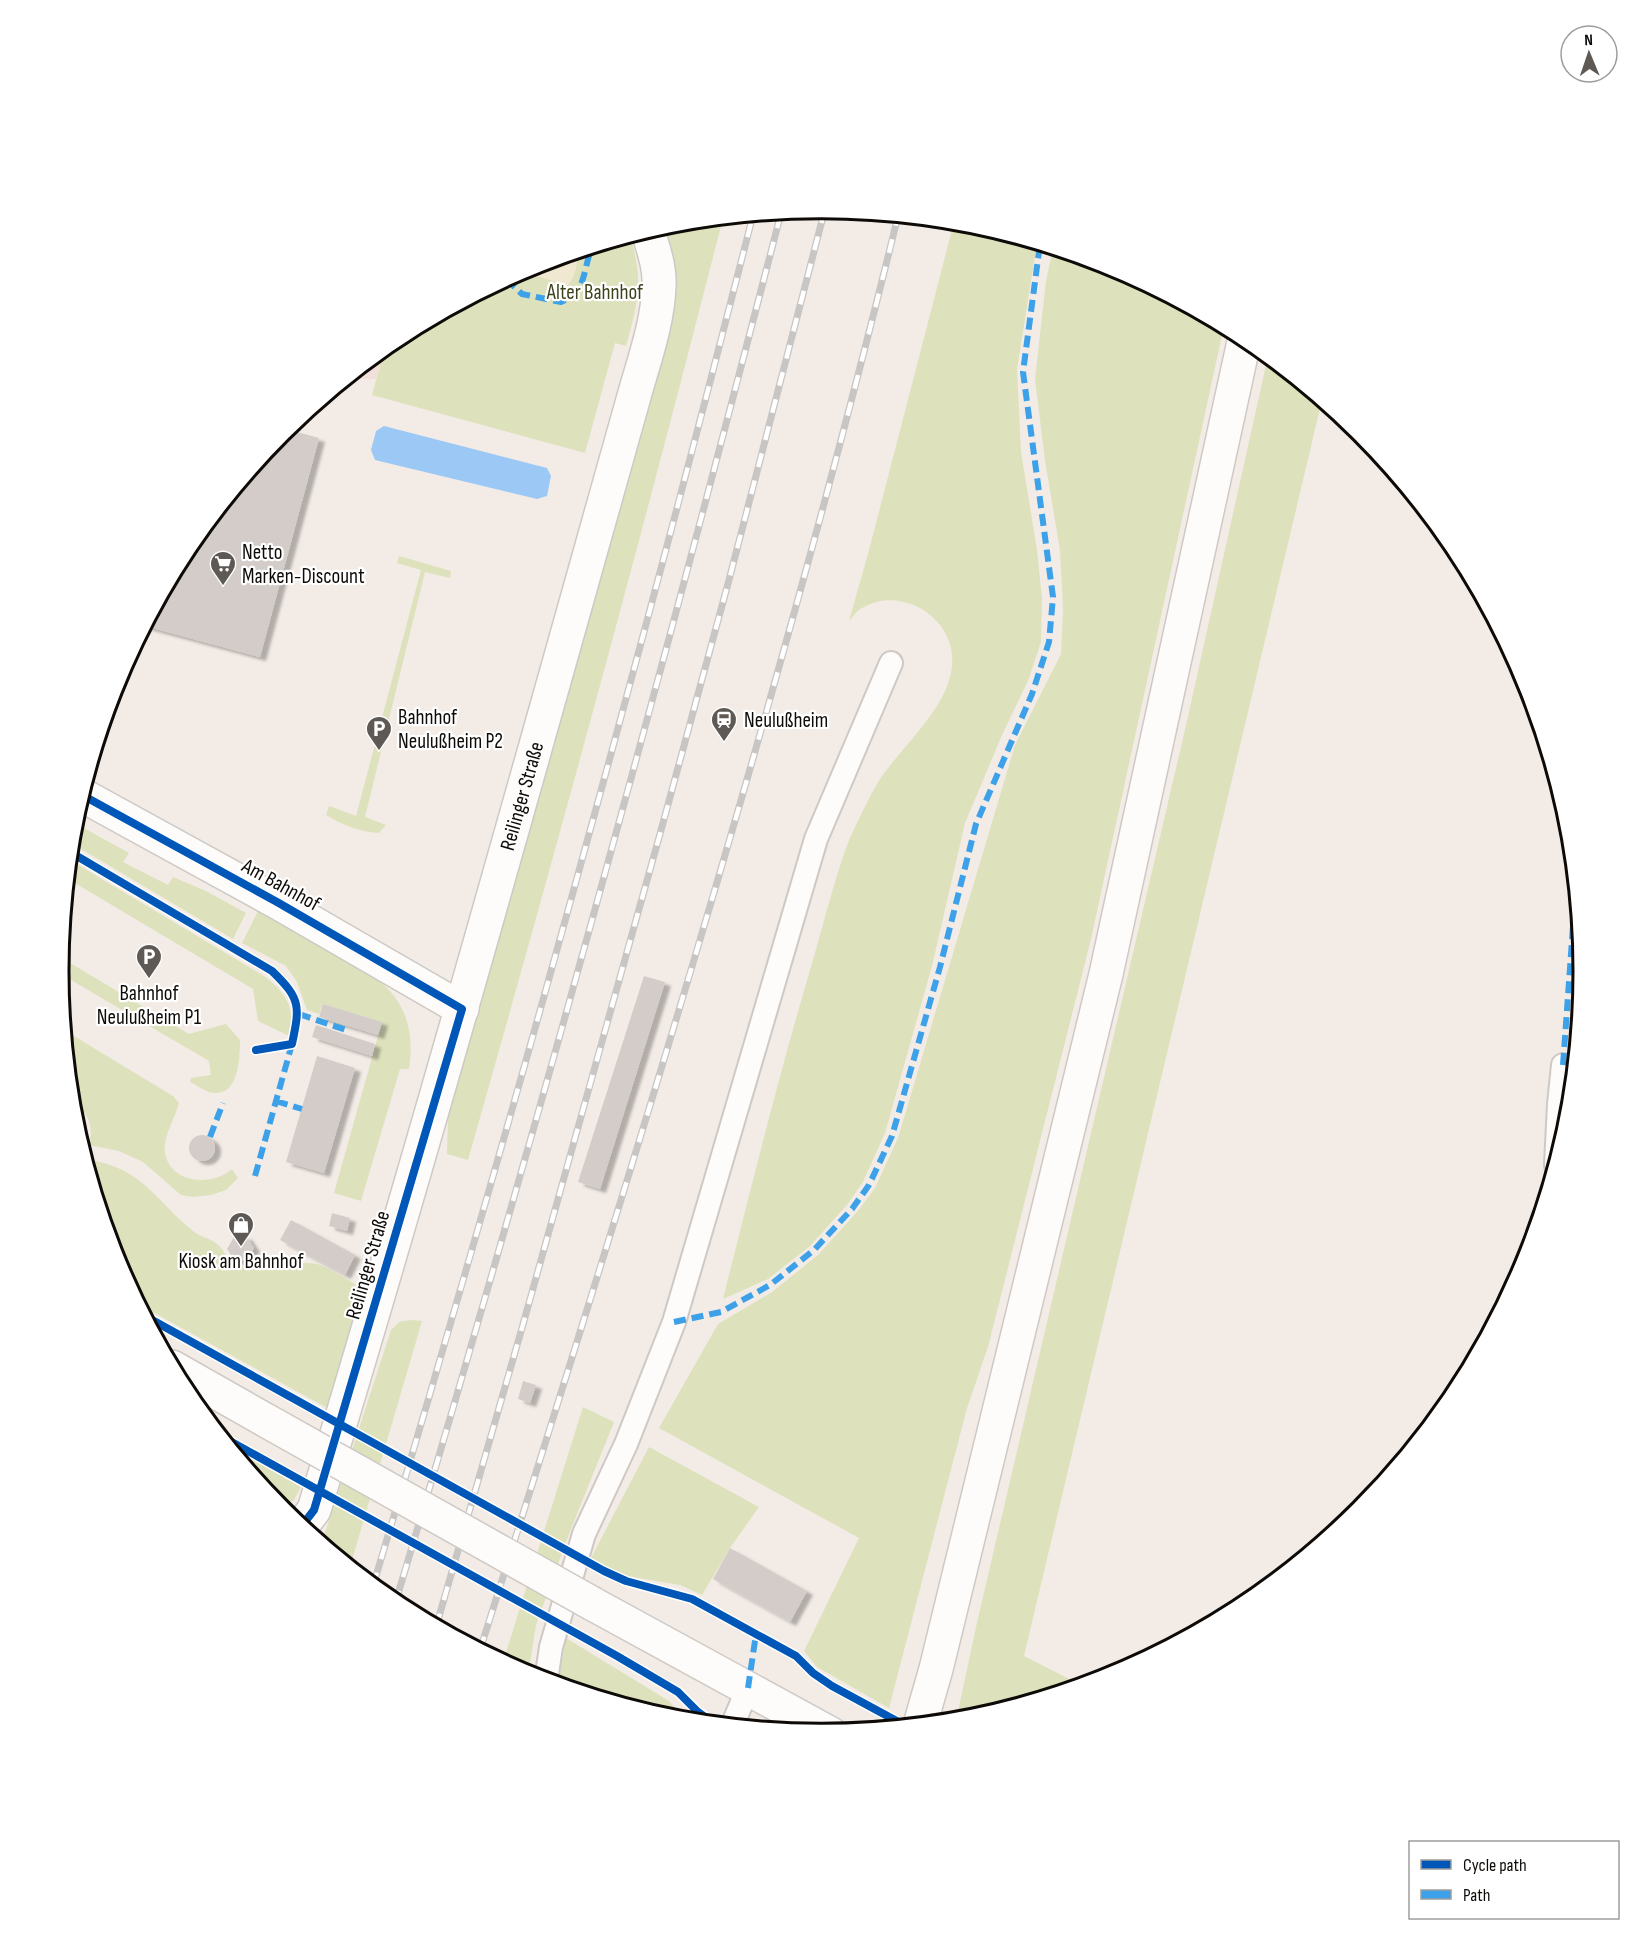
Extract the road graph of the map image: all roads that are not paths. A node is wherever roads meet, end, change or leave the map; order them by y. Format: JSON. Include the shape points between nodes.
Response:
{"nodes":[{"id":1,"x":651,"y":239,"type":"edge"},
{"id":2,"x":1243,"y":348,"type":"edge"},
{"id":3,"x":891,"y":663,"type":"dead end"},
{"id":4,"x":89,"y":799,"type":"edge"},
{"id":5,"x":462,"y":1009,"type":"junction"},
{"id":6,"x":1563,"y":1065,"type":"dead end"},
{"id":7,"x":1558,"y":1126,"type":"edge"},
{"id":8,"x":187,"y":1376,"type":"edge"},
{"id":9,"x":306,"y":1520,"type":"edge"},
{"id":10,"x":547,"y":1672,"type":"edge"},
{"id":11,"x":748,"y":1689,"type":"junction"},
{"id":12,"x":922,"y":1718,"type":"edge"},
{"id":13,"x":735,"y":1719,"type":"edge"},
{"id":14,"x":811,"y":1724,"type":"edge"}],
"edges":[{"from":1,"to":5,"type":"street","name":"Reilinger Straße","via":[[659,285],[656,311]]},
{"from":2,"to":12,"type":"street","via":[[1106,974]]},
{"from":3,"to":10,"type":"lane","via":[[816,839],[674,1322],[626,1444],[584,1534]]},
{"from":4,"to":5,"type":"street","name":"Am Bahnhof"},
{"from":5,"to":9,"type":"street","name":"Reilinger Straße","via":[[314,1510]]},
{"from":6,"to":7,"type":"lane"},
{"from":8,"to":11,"type":"street","bridge":true},
{"from":11,"to":13,"type":"lane"},
{"from":11,"to":14,"type":"street"}]}
